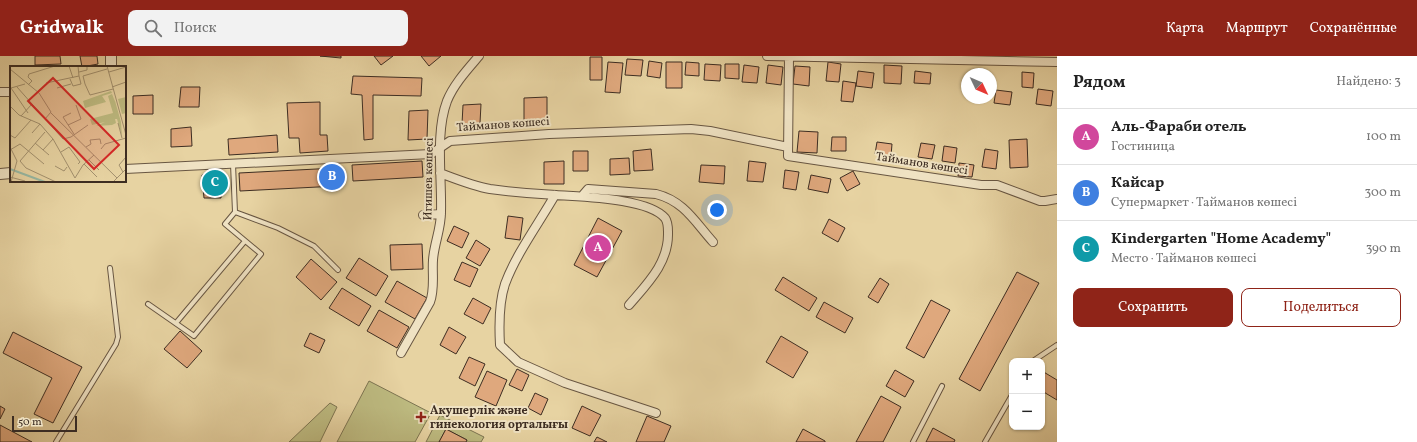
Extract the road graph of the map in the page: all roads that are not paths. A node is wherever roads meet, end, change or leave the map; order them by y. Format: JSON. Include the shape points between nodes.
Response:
{"nodes":[{"id":1,"x":479,"y":56,"type":"edge"},
{"id":2,"x":767,"y":56,"type":"edge"},
{"id":3,"x":784,"y":56,"type":"edge"},
{"id":4,"x":789,"y":56,"type":"edge"},
{"id":5,"x":1009,"y":59,"type":"edge"},
{"id":6,"x":1057,"y":62,"type":"edge"},
{"id":7,"x":441,"y":147,"type":"junction"},
{"id":8,"x":788,"y":147,"type":"junction"},
{"id":9,"x":233,"y":164,"type":"junction"},
{"id":10,"x":126,"y":169,"type":"edge"},
{"id":11,"x":10,"y":173,"type":"edge"},
{"id":12,"x":440,"y":173,"type":"junction"},
{"id":13,"x":0,"y":174,"type":"edge"},
{"id":14,"x":555,"y":195,"type":"junction"},
{"id":15,"x":582,"y":196,"type":"junction"},
{"id":16,"x":1057,"y":200,"type":"edge"},
{"id":17,"x":235,"y":212,"type":"junction"},
{"id":18,"x":441,"y":214,"type":"junction"},
{"id":19,"x":423,"y":215,"type":"dead end"},
{"id":20,"x":245,"y":241,"type":"junction"},
{"id":21,"x":713,"y":242,"type":"dead end"},
{"id":22,"x":110,"y":268,"type":"dead end"},
{"id":23,"x":338,"y":270,"type":"dead end"},
{"id":24,"x":148,"y":304,"type":"dead end"},
{"id":25,"x":629,"y":305,"type":"dead end"},
{"id":26,"x":176,"y":323,"type":"junction"},
{"id":27,"x":1057,"y":346,"type":"edge"},
{"id":28,"x":401,"y":353,"type":"dead end"},
{"id":29,"x":1038,"y":358,"type":"edge"},
{"id":30,"x":942,"y":386,"type":"dead end"},
{"id":31,"x":1009,"y":400,"type":"edge"},
{"id":32,"x":656,"y":413,"type":"dead end"},
{"id":33,"x":56,"y":442,"type":"edge"},
{"id":34,"x":913,"y":442,"type":"edge"},
{"id":35,"x":985,"y":442,"type":"edge"}],
"edges":[{"from":1,"to":7,"type":"street","name":"Игишев көшесі","via":[[457,82],[448,100],[441,120]]},
{"from":2,"to":3,"type":"street"},
{"from":3,"to":4,"type":"street"},
{"from":4,"to":5,"type":"street"},
{"from":4,"to":8,"type":"street"},
{"from":5,"to":6,"type":"street"},
{"from":7,"to":8,"type":"street","name":"Тайманов көшесі","via":[[450,141],[550,134],[691,129]]},
{"from":7,"to":9,"type":"street","name":"Тайманов көшесі","via":[[431,154]]},
{"from":7,"to":12,"type":"street","name":"Игишев көшесі"},
{"from":8,"to":16,"type":"street","name":"Тайманов көшесі","via":[[788,156],[981,185],[997,184],[1045,202]]},
{"from":9,"to":10,"type":"street","name":"Тайманов көшесі"},
{"from":9,"to":17,"type":"lane"},
{"from":11,"to":13,"type":"street"},
{"from":12,"to":14,"type":"street","via":[[489,189]]},
{"from":12,"to":18,"type":"street","name":"Игишев көшесі"},
{"from":14,"to":15,"type":"street"},
{"from":14,"to":32,"type":"street","via":[[505,285],[499,321],[500,346],[518,362],[565,383]]},
{"from":15,"to":21,"type":"street","via":[[588,189],[665,196],[679,203]]},
{"from":15,"to":25,"type":"street","via":[[644,206],[665,218],[668,225],[667,251],[654,276]]},
{"from":17,"to":20,"type":"lane","via":[[225,224]]},
{"from":17,"to":23,"type":"lane","via":[[278,228],[314,246]]},
{"from":18,"to":19,"type":"street"},
{"from":18,"to":28,"type":"street","name":"Игишев көшесі","via":[[433,259],[432,296]]},
{"from":20,"to":26,"type":"lane"},
{"from":20,"to":26,"type":"lane","via":[[261,254],[194,336]]},
{"from":22,"to":33,"type":"lane","via":[[118,337],[116,344]]},
{"from":24,"to":26,"type":"lane"},
{"from":27,"to":29,"type":"lane"},
{"from":30,"to":34,"type":"lane"},
{"from":31,"to":35,"type":"lane"}]}
